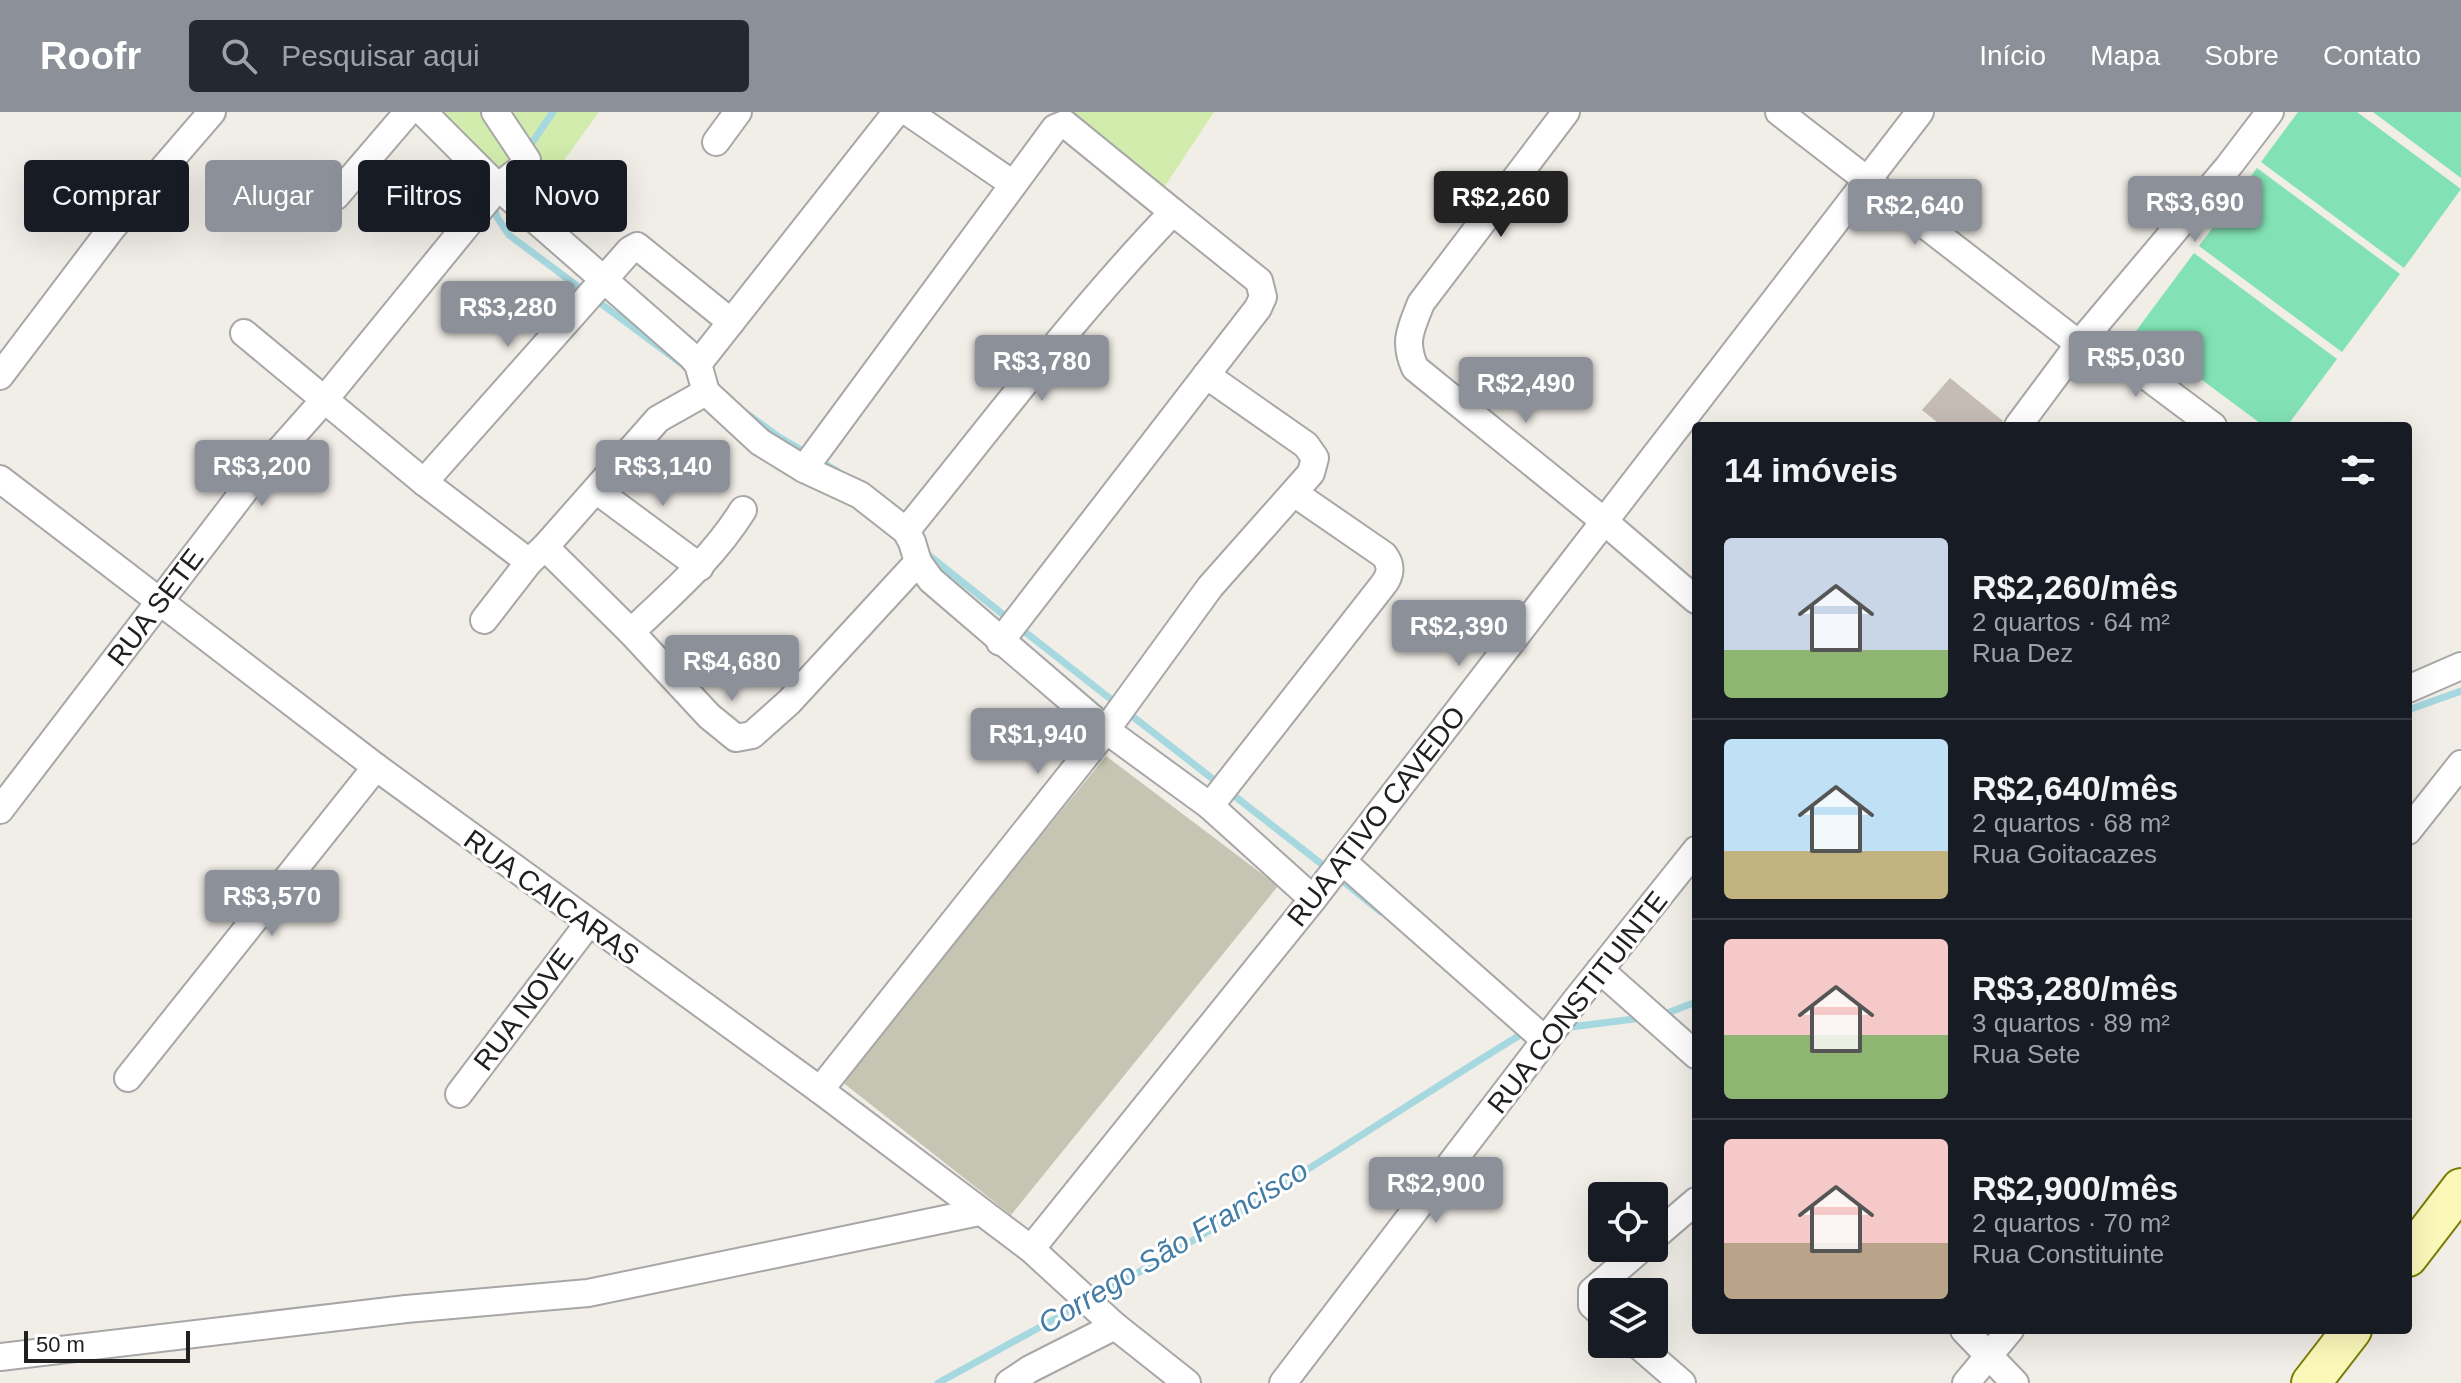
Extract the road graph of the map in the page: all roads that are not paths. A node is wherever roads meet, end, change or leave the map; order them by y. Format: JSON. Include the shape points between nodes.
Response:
{"nodes":[{"id":1,"x":212,"y":112,"type":"edge"},
{"id":2,"x":408,"y":112,"type":"edge"},
{"id":3,"x":423,"y":112,"type":"edge"},
{"id":4,"x":495,"y":112,"type":"edge"},
{"id":5,"x":738,"y":112,"type":"edge"},
{"id":6,"x":901,"y":112,"type":"edge"},
{"id":7,"x":908,"y":112,"type":"edge"},
{"id":8,"x":1566,"y":112,"type":"edge"},
{"id":9,"x":1779,"y":112,"type":"edge"},
{"id":10,"x":1920,"y":112,"type":"edge"},
{"id":11,"x":2270,"y":112,"type":"edge"},
{"id":12,"x":716,"y":142,"type":"dead end"},
{"id":13,"x":1868,"y":178,"type":"junction"},
{"id":14,"x":1013,"y":184,"type":"junction"},
{"id":15,"x":498,"y":187,"type":"junction"},
{"id":16,"x":342,"y":189,"type":"edge"},
{"id":17,"x":1173,"y":212,"type":"junction"},
{"id":18,"x":604,"y":278,"type":"junction"},
{"id":19,"x":731,"y":322,"type":"junction"},
{"id":20,"x":244,"y":333,"type":"dead end"},
{"id":21,"x":2084,"y":338,"type":"junction"},
{"id":22,"x":698,"y":364,"type":"junction"},
{"id":23,"x":1206,"y":375,"type":"junction"},
{"id":24,"x":0,"y":376,"type":"edge"},
{"id":25,"x":706,"y":392,"type":"junction"},
{"id":26,"x":325,"y":399,"type":"junction"},
{"id":27,"x":2021,"y":422,"type":"edge"},
{"id":28,"x":2207,"y":422,"type":"edge"},
{"id":29,"x":804,"y":469,"type":"junction"},
{"id":30,"x":0,"y":479,"type":"edge"},
{"id":31,"x":424,"y":482,"type":"junction"},
{"id":32,"x":596,"y":490,"type":"junction"},
{"id":33,"x":1294,"y":493,"type":"junction"},
{"id":34,"x":743,"y":510,"type":"dead end"},
{"id":35,"x":1605,"y":522,"type":"junction"},
{"id":36,"x":906,"y":531,"type":"junction"},
{"id":37,"x":537,"y":554,"type":"junction"},
{"id":38,"x":918,"y":562,"type":"junction"},
{"id":39,"x":700,"y":567,"type":"junction"},
{"id":40,"x":1692,"y":597,"type":"edge"},
{"id":41,"x":161,"y":600,"type":"junction"},
{"id":42,"x":484,"y":620,"type":"dead end"},
{"id":43,"x":631,"y":632,"type":"junction"},
{"id":44,"x":1000,"y":642,"type":"junction"},
{"id":45,"x":2461,"y":666,"type":"edge"},
{"id":46,"x":2412,"y":687,"type":"edge"},
{"id":47,"x":1106,"y":730,"type":"junction"},
{"id":48,"x":2461,"y":764,"type":"edge"},
{"id":49,"x":376,"y":767,"type":"junction"},
{"id":50,"x":1210,"y":806,"type":"junction"},
{"id":51,"x":0,"y":810,"type":"edge"},
{"id":52,"x":2412,"y":826,"type":"edge"},
{"id":53,"x":1692,"y":855,"type":"edge"},
{"id":54,"x":1342,"y":861,"type":"junction"},
{"id":55,"x":1313,"y":899,"type":"junction"},
{"id":56,"x":588,"y":924,"type":"junction"},
{"id":57,"x":1600,"y":970,"type":"junction"},
{"id":58,"x":1539,"y":1033,"type":"junction"},
{"id":59,"x":1692,"y":1051,"type":"edge"},
{"id":60,"x":128,"y":1078,"type":"dead end"},
{"id":61,"x":820,"y":1090,"type":"junction"},
{"id":62,"x":459,"y":1094,"type":"dead end"},
{"id":63,"x":1692,"y":1204,"type":"edge"},
{"id":64,"x":2455,"y":1207,"type":"edge"},
{"id":65,"x":979,"y":1212,"type":"junction"},
{"id":66,"x":1668,"y":1225,"type":"edge"},
{"id":67,"x":1031,"y":1249,"type":"junction"},
{"id":68,"x":2412,"y":1253,"type":"edge"},
{"id":69,"x":1631,"y":1262,"type":"edge"},
{"id":70,"x":1617,"y":1278,"type":"edge"},
{"id":71,"x":1109,"y":1321,"type":"junction"},
{"id":72,"x":1968,"y":1334,"type":"edge"},
{"id":73,"x":2007,"y":1334,"type":"edge"},
{"id":74,"x":2349,"y":1334,"type":"edge"},
{"id":75,"x":1988,"y":1356,"type":"junction"},
{"id":76,"x":0,"y":1357,"type":"edge"},
{"id":77,"x":1653,"y":1358,"type":"edge"},
{"id":78,"x":1009,"y":1383,"type":"edge"},
{"id":79,"x":1187,"y":1383,"type":"edge"},
{"id":80,"x":1283,"y":1383,"type":"edge"},
{"id":81,"x":1682,"y":1383,"type":"edge"},
{"id":82,"x":1966,"y":1383,"type":"edge"},
{"id":83,"x":2015,"y":1383,"type":"edge"},
{"id":84,"x":2311,"y":1383,"type":"edge"}],
"edges":[{"from":1,"to":24,"type":"street","via":[[112,228]]},
{"from":2,"to":16,"type":"street"},
{"from":3,"to":15,"type":"street"},
{"from":4,"to":15,"type":"street","name":"RUA SETE","via":[[527,160]]},
{"from":5,"to":12,"type":"street"},
{"from":6,"to":19,"type":"street"},
{"from":7,"to":14,"type":"street"},
{"from":8,"to":35,"type":"street","via":[[1421,303],[1407,351],[1415,368]]},
{"from":9,"to":13,"type":"street"},
{"from":10,"to":13,"type":"street","name":"RUA ATIVO CAVEDO"},
{"from":11,"to":21,"type":"street"},
{"from":13,"to":21,"type":"street"},
{"from":13,"to":35,"type":"street","name":"RUA ATIVO CAVEDO"},
{"from":14,"to":17,"type":"street","via":[[1055,128],[1065,124]]},
{"from":14,"to":29,"type":"street"},
{"from":15,"to":18,"type":"street"},
{"from":15,"to":26,"type":"street","name":"RUA SETE"},
{"from":17,"to":23,"type":"street","via":[[1259,281],[1263,297]]},
{"from":17,"to":36,"type":"street"},
{"from":18,"to":19,"type":"street","via":[[637,246]]},
{"from":18,"to":22,"type":"street"},
{"from":18,"to":31,"type":"street"},
{"from":19,"to":22,"type":"street"},
{"from":20,"to":26,"type":"street"},
{"from":21,"to":27,"type":"street"},
{"from":21,"to":28,"type":"street"},
{"from":22,"to":25,"type":"street"},
{"from":23,"to":33,"type":"street","via":[[1314,452],[1315,466]]},
{"from":23,"to":44,"type":"street"},
{"from":25,"to":29,"type":"street","via":[[760,442]]},
{"from":25,"to":32,"type":"street","via":[[658,419]]},
{"from":26,"to":31,"type":"street"},
{"from":26,"to":41,"type":"street","name":"RUA SETE","via":[[248,486]]},
{"from":29,"to":36,"type":"street","via":[[860,495]]},
{"from":30,"to":41,"type":"street","name":"RUA CAICARAS"},
{"from":31,"to":37,"type":"street"},
{"from":32,"to":37,"type":"street"},
{"from":32,"to":39,"type":"street"},
{"from":33,"to":47,"type":"street","via":[[1210,587]]},
{"from":33,"to":50,"type":"street","via":[[1384,555],[1389,573]]},
{"from":34,"to":39,"type":"street"},
{"from":35,"to":40,"type":"street"},
{"from":35,"to":54,"type":"street","name":"RUA ATIVO CAVEDO"},
{"from":36,"to":38,"type":"street"},
{"from":37,"to":42,"type":"street"},
{"from":37,"to":43,"type":"street"},
{"from":38,"to":43,"type":"street","via":[[789,702],[741,739],[709,716]]},
{"from":38,"to":44,"type":"street"},
{"from":39,"to":43,"type":"street"},
{"from":41,"to":49,"type":"street","name":"RUA CAICARAS"},
{"from":41,"to":51,"type":"street","name":"RUA SETE"},
{"from":44,"to":47,"type":"street"},
{"from":45,"to":46,"type":"street"},
{"from":47,"to":50,"type":"street"},
{"from":47,"to":61,"type":"street"},
{"from":48,"to":52,"type":"street"},
{"from":49,"to":56,"type":"street","name":"RUA CAICARAS"},
{"from":49,"to":60,"type":"street"},
{"from":50,"to":55,"type":"street"},
{"from":53,"to":57,"type":"street","name":"RUA CONSTITUINTE"},
{"from":54,"to":55,"type":"street","name":"RUA ATIVO CAVEDO"},
{"from":54,"to":58,"type":"street"},
{"from":55,"to":67,"type":"street","name":"RUA ATIVO CAVEDO"},
{"from":56,"to":61,"type":"street","name":"RUA CAICARAS"},
{"from":56,"to":62,"type":"street","name":"RUA NOVE"},
{"from":57,"to":58,"type":"street","name":"RUA CONSTITUINTE"},
{"from":57,"to":59,"type":"street"},
{"from":58,"to":80,"type":"street","name":"RUA CONSTITUINTE"},
{"from":61,"to":65,"type":"street","name":"RUA CAICARAS"},
{"from":63,"to":66,"type":"street"},
{"from":64,"to":68,"type":"street"},
{"from":65,"to":67,"type":"street","name":"RUA CAICARAS"},
{"from":65,"to":76,"type":"street","via":[[588,1293]]},
{"from":67,"to":71,"type":"street","name":"RUA CAICARAS"},
{"from":69,"to":70,"type":"street"},
{"from":71,"to":78,"type":"street"},
{"from":71,"to":79,"type":"street","name":"RUA CAICARAS"},
{"from":72,"to":75,"type":"street"},
{"from":73,"to":75,"type":"street"},
{"from":74,"to":84,"type":"street"},
{"from":75,"to":82,"type":"street"},
{"from":75,"to":83,"type":"street"},
{"from":77,"to":81,"type":"street"}]}
